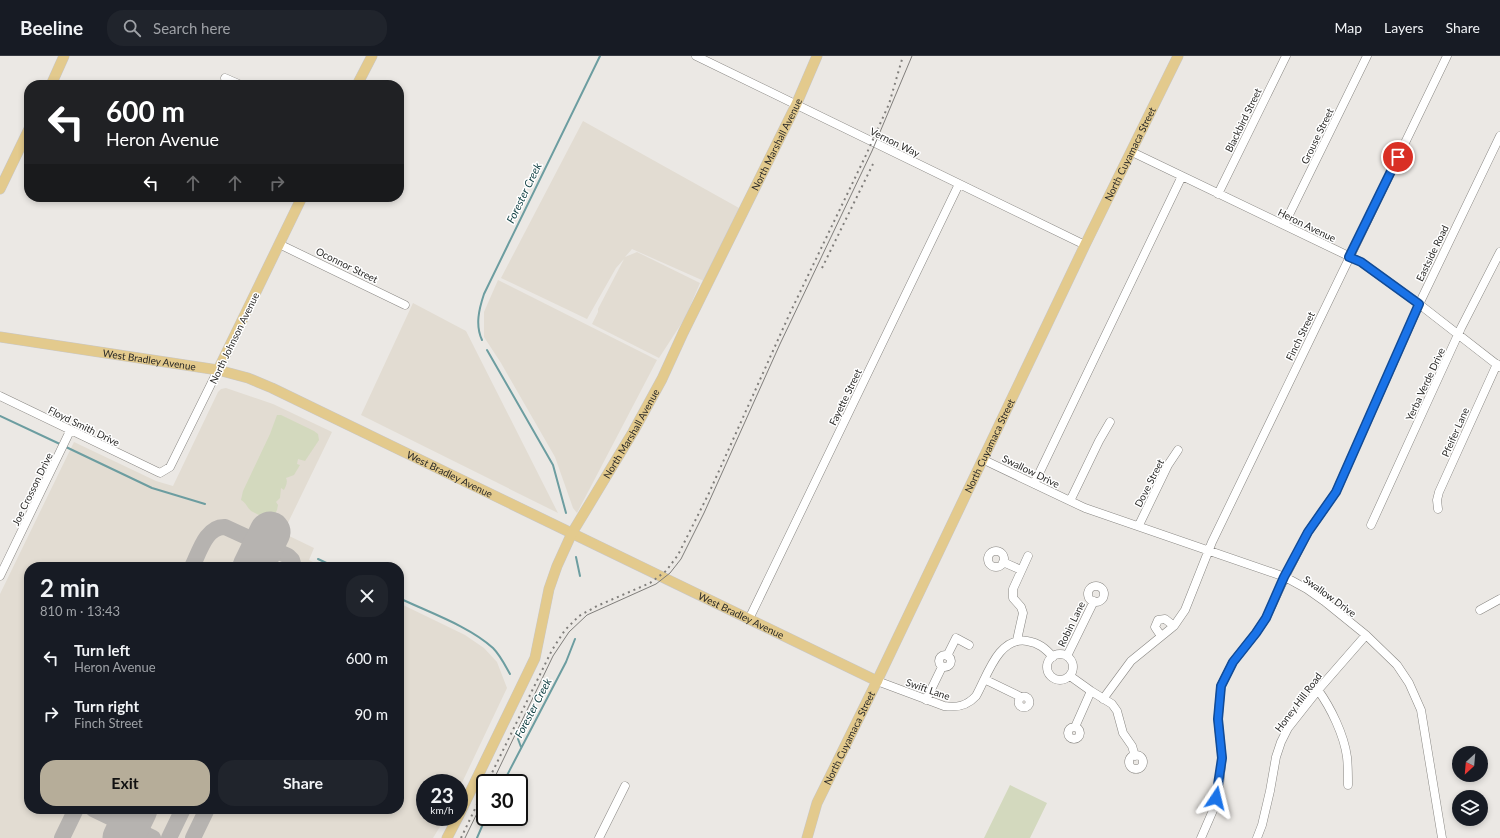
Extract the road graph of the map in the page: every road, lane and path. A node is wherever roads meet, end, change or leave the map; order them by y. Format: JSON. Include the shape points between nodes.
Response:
{"nodes":[{"id":1,"x":64,"y":56,"type":"edge"},
{"id":2,"x":372,"y":56,"type":"edge"},
{"id":3,"x":696,"y":56,"type":"edge"},
{"id":4,"x":817,"y":56,"type":"edge"},
{"id":5,"x":1178,"y":56,"type":"edge"},
{"id":6,"x":1286,"y":56,"type":"edge"},
{"id":7,"x":1367,"y":56,"type":"edge"},
{"id":8,"x":1447,"y":56,"type":"edge"},
{"id":9,"x":225,"y":78,"type":"dead end"},
{"id":10,"x":53,"y":80,"type":"edge"},
{"id":11,"x":230,"y":80,"type":"edge"},
{"id":12,"x":360,"y":80,"type":"edge"},
{"id":13,"x":796,"y":105,"type":"junction"},
{"id":14,"x":1500,"y":136,"type":"edge"},
{"id":15,"x":24,"y":139,"type":"edge"},
{"id":16,"x":1132,"y":152,"type":"junction"},
{"id":17,"x":1182,"y":176,"type":"junction"},
{"id":18,"x":959,"y":184,"type":"junction"},
{"id":19,"x":0,"y":189,"type":"edge"},
{"id":20,"x":1218,"y":194,"type":"junction"},
{"id":21,"x":300,"y":202,"type":"edge"},
{"id":22,"x":1284,"y":225,"type":"junction"},
{"id":23,"x":279,"y":244,"type":"junction"},
{"id":24,"x":1085,"y":245,"type":"junction"},
{"id":25,"x":1500,"y":252,"type":"edge"},
{"id":26,"x":1349,"y":257,"type":"junction"},
{"id":27,"x":1419,"y":304,"type":"junction"},
{"id":28,"x":406,"y":305,"type":"dead end"},
{"id":29,"x":1458,"y":334,"type":"junction"},
{"id":30,"x":0,"y":337,"type":"edge"},
{"id":31,"x":1498,"y":366,"type":"edge"},
{"id":32,"x":218,"y":370,"type":"junction"},
{"id":33,"x":0,"y":396,"type":"edge"},
{"id":34,"x":1110,"y":422,"type":"dead end"},
{"id":35,"x":70,"y":431,"type":"junction"},
{"id":36,"x":1178,"y":450,"type":"dead end"},
{"id":37,"x":984,"y":460,"type":"junction"},
{"id":38,"x":160,"y":473,"type":"joint"},
{"id":39,"x":1034,"y":484,"type":"junction"},
{"id":40,"x":1070,"y":501,"type":"junction"},
{"id":41,"x":1438,"y":509,"type":"dead end"},
{"id":42,"x":1139,"y":525,"type":"junction"},
{"id":43,"x":1371,"y":525,"type":"dead end"},
{"id":44,"x":572,"y":533,"type":"junction"},
{"id":45,"x":1209,"y":550,"type":"junction"},
{"id":46,"x":1028,"y":556,"type":"dead end"},
{"id":47,"x":1003,"y":562,"type":"dead end"},
{"id":48,"x":1021,"y":570,"type":"junction"},
{"id":49,"x":0,"y":576,"type":"edge"},
{"id":50,"x":1284,"y":577,"type":"junction"},
{"id":51,"x":1500,"y":599,"type":"edge"},
{"id":52,"x":1094,"y":601,"type":"dead end"},
{"id":53,"x":1480,"y":610,"type":"dead end"},
{"id":54,"x":749,"y":619,"type":"junction"},
{"id":55,"x":1174,"y":626,"type":"junction"},
{"id":56,"x":1366,"y":635,"type":"junction"},
{"id":57,"x":1161,"y":636,"type":"junction"},
{"id":58,"x":1017,"y":640,"type":"junction"},
{"id":59,"x":969,"y":645,"type":"dead end"},
{"id":60,"x":1067,"y":656,"type":"junction"},
{"id":61,"x":1053,"y":657,"type":"junction"},
{"id":62,"x":1070,"y":676,"type":"junction"},
{"id":63,"x":986,"y":680,"type":"junction"},
{"id":64,"x":878,"y":681,"type":"junction"},
{"id":65,"x":1318,"y":690,"type":"junction"},
{"id":66,"x":1091,"y":692,"type":"junction"},
{"id":67,"x":1021,"y":698,"type":"dead end"},
{"id":68,"x":1103,"y":699,"type":"junction"},
{"id":69,"x":926,"y":700,"type":"junction"},
{"id":70,"x":1075,"y":727,"type":"dead end"},
{"id":71,"x":1135,"y":756,"type":"dead end"},
{"id":72,"x":1348,"y":785,"type":"dead end"},
{"id":73,"x":625,"y":786,"type":"dead end"},
{"id":74,"x":468,"y":795,"type":"edge"},
{"id":75,"x":453,"y":826,"type":"edge"},
{"id":76,"x":447,"y":838,"type":"edge"},
{"id":77,"x":599,"y":838,"type":"edge"},
{"id":78,"x":807,"y":838,"type":"edge"},
{"id":79,"x":1201,"y":838,"type":"edge"},
{"id":80,"x":1257,"y":838,"type":"edge"},
{"id":81,"x":1442,"y":838,"type":"edge"}],
"edges":[{"from":1,"to":10,"type":"main road"},
{"from":2,"to":12,"type":"main road"},
{"from":3,"to":13,"type":"street","name":"Vernon Way"},
{"from":4,"to":13,"type":"main road","name":"North Marshall Avenue"},
{"from":5,"to":16,"type":"main road","name":"North Cuyamaca Street"},
{"from":6,"to":20,"type":"street","name":"Blackbird Street"},
{"from":7,"to":22,"type":"street","name":"Grouse Street"},
{"from":8,"to":26,"type":"street","name":"Finch Street"},
{"from":9,"to":11,"type":"street"},
{"from":13,"to":18,"type":"street","name":"Vernon Way"},
{"from":13,"to":44,"type":"main road","name":"North Marshall Avenue","via":[[662,379]]},
{"from":14,"to":27,"type":"street","name":"Eastside Road"},
{"from":15,"to":19,"type":"main road"},
{"from":16,"to":17,"type":"street","name":"Heron Avenue"},
{"from":16,"to":24,"type":"main road","name":"North Cuyamaca Street"},
{"from":17,"to":20,"type":"street","name":"Heron Avenue"},
{"from":17,"to":39,"type":"street"},
{"from":18,"to":24,"type":"street","name":"Vernon Way"},
{"from":18,"to":54,"type":"street","name":"Fayette Street"},
{"from":20,"to":22,"type":"street","name":"Heron Avenue"},
{"from":21,"to":23,"type":"main road","name":"North Johnson Avenue"},
{"from":22,"to":26,"type":"street","name":"Heron Avenue"},
{"from":23,"to":28,"type":"street","name":"Oconnor Street"},
{"from":23,"to":32,"type":"main road","name":"North Johnson Avenue"},
{"from":24,"to":37,"type":"main road","name":"North Cuyamaca Street"},
{"from":25,"to":29,"type":"street","name":"Yerba Verde Drive"},
{"from":26,"to":27,"type":"street","name":"Heron Avenue","via":[[1361,262]]},
{"from":26,"to":45,"type":"street","name":"Finch Street"},
{"from":27,"to":29,"type":"street","name":"Heron Avenue"},
{"from":27,"to":50,"type":"street","name":"Eastside Road","via":[[1336,492],[1308,532]]},
{"from":29,"to":31,"type":"street","name":"Heron Avenue"},
{"from":29,"to":43,"type":"street","name":"Yerba Verde Drive"},
{"from":30,"to":32,"type":"main road","name":"West Bradley Avenue"},
{"from":31,"to":41,"type":"street","name":"Pfeifer Lane","via":[[1439,492]]},
{"from":32,"to":38,"type":"street","name":"North Johnson Avenue","via":[[170,467]]},
{"from":32,"to":44,"type":"main road","name":"West Bradley Avenue","via":[[272,388]]},
{"from":33,"to":35,"type":"street","name":"Floyd Smith Drive"},
{"from":34,"to":40,"type":"street"},
{"from":35,"to":38,"type":"street","name":"Floyd Smith Drive"},
{"from":35,"to":49,"type":"street","name":"Joe Crosson Drive"},
{"from":36,"to":42,"type":"street","name":"Dove Street"},
{"from":37,"to":39,"type":"street","name":"Swallow Drive"},
{"from":37,"to":64,"type":"main road","name":"North Cuyamaca Street"},
{"from":39,"to":40,"type":"street","name":"Swallow Drive"},
{"from":40,"to":42,"type":"street","name":"Swallow Drive"},
{"from":42,"to":45,"type":"street","name":"Swallow Drive"},
{"from":44,"to":54,"type":"main road","name":"West Bradley Avenue"},
{"from":44,"to":74,"type":"main road","name":"North Marshall Avenue","via":[[549,590],[535,658]]},
{"from":45,"to":50,"type":"street","name":"Swallow Drive"},
{"from":45,"to":55,"type":"street","name":"Finch Street","via":[[1185,610]]},
{"from":46,"to":48,"type":"street"},
{"from":47,"to":48,"type":"street"},
{"from":48,"to":58,"type":"street","via":[[1013,589],[1013,598],[1023,613]]},
{"from":50,"to":56,"type":"street","name":"Swallow Drive","via":[[1324,601]]},
{"from":50,"to":79,"type":"street","name":"Eastside Road","via":[[1266,618],[1233,662],[1221,686],[1218,719],[1222,758],[1219,788],[1214,808]]},
{"from":51,"to":53,"type":"street"},
{"from":52,"to":60,"type":"street","name":"Robin Lane"},
{"from":54,"to":64,"type":"main road","name":"West Bradley Avenue"},
{"from":55,"to":57,"type":"street","name":"Finch Street"},
{"from":55,"to":57,"type":"street","via":[[1166,619],[1158,620],[1155,627]]},
{"from":56,"to":65,"type":"street","name":"Honey Hill Road"},
{"from":56,"to":81,"type":"street","name":"Swallow Drive","via":[[1397,665],[1409,683],[1420,710]]},
{"from":57,"to":68,"type":"street","name":"Finch Street","via":[[1131,661]]},
{"from":58,"to":61,"type":"street","via":[[1040,644]]},
{"from":58,"to":63,"type":"street","name":"Swift Lane","via":[[1000,651]]},
{"from":59,"to":69,"type":"street","via":[[956,638],[948,656],[939,658],[939,664],[942,666]]},
{"from":60,"to":61,"type":"street","via":[[1059,654]]},
{"from":60,"to":62,"type":"street","via":[[1073,665]]},
{"from":61,"to":62,"type":"street","via":[[1047,668],[1051,676],[1059,680]]},
{"from":62,"to":66,"type":"street"},
{"from":63,"to":67,"type":"street"},
{"from":63,"to":69,"type":"street","name":"Swift Lane","via":[[972,702],[964,705],[954,708]]},
{"from":64,"to":69,"type":"street","name":"Swift Lane"},
{"from":64,"to":78,"type":"main road","name":"North Cuyamaca Street","via":[[817,803]]},
{"from":65,"to":72,"type":"street","via":[[1327,703],[1347,756]]},
{"from":65,"to":80,"type":"street","name":"Honey Hill Road","via":[[1288,728],[1281,742]]},
{"from":66,"to":68,"type":"street"},
{"from":66,"to":70,"type":"street"},
{"from":68,"to":71,"type":"street","via":[[1112,704],[1117,711],[1123,733]]},
{"from":73,"to":77,"type":"street"},
{"from":75,"to":76,"type":"main road","name":"North Marshall Avenue"}]}
